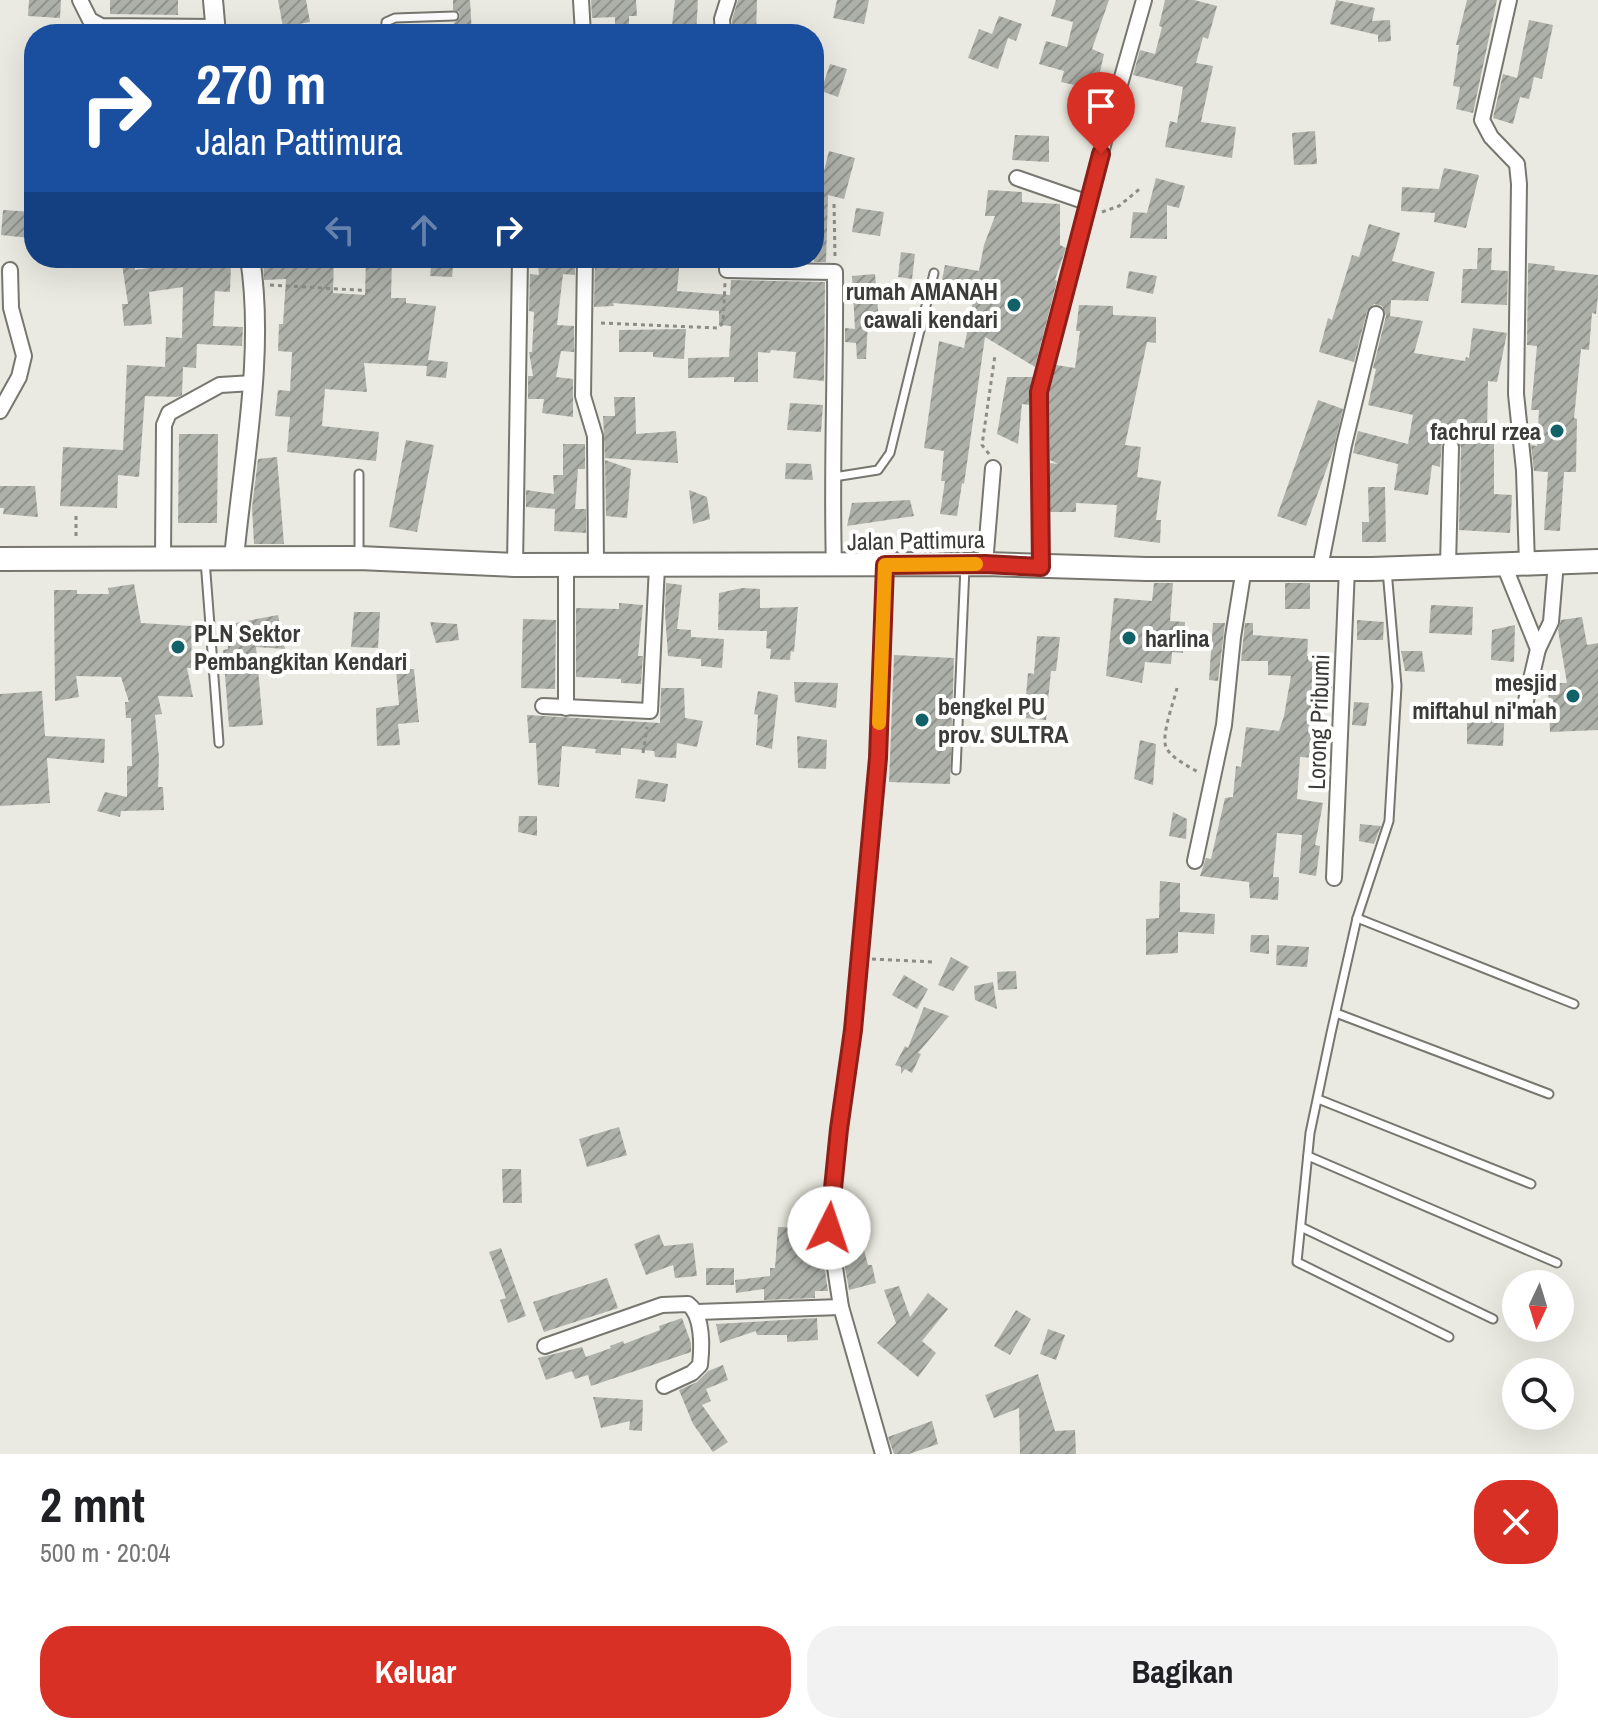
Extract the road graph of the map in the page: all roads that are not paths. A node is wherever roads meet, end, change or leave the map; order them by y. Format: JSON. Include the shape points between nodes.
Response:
{"nodes":[{"id":1,"x":80,"y":0,"type":"edge"},
{"id":2,"x":213,"y":0,"type":"edge"},
{"id":3,"x":581,"y":0,"type":"edge"},
{"id":4,"x":728,"y":0,"type":"edge"},
{"id":5,"x":1144,"y":0,"type":"edge"},
{"id":6,"x":1509,"y":0,"type":"edge"},
{"id":7,"x":454,"y":16,"type":"dead end"},
{"id":8,"x":97,"y":24,"type":"edge"},
{"id":9,"x":215,"y":24,"type":"edge"},
{"id":10,"x":386,"y":24,"type":"edge"},
{"id":11,"x":582,"y":24,"type":"edge"},
{"id":12,"x":722,"y":24,"type":"edge"},
{"id":13,"x":1017,"y":178,"type":"dead end"},
{"id":14,"x":1087,"y":210,"type":"junction"},
{"id":15,"x":252,"y":268,"type":"edge"},
{"id":16,"x":520,"y":268,"type":"edge"},
{"id":17,"x":585,"y":268,"type":"edge"},
{"id":18,"x":781,"y":268,"type":"edge"},
{"id":19,"x":10,"y":270,"type":"dead end"},
{"id":20,"x":934,"y":273,"type":"dead end"},
{"id":21,"x":1376,"y":314,"type":"dead end"},
{"id":22,"x":253,"y":383,"type":"junction"},
{"id":23,"x":0,"y":411,"type":"edge"},
{"id":24,"x":1451,"y":447,"type":"dead end"},
{"id":25,"x":993,"y":468,"type":"dead end"},
{"id":26,"x":359,"y":474,"type":"dead end"},
{"id":27,"x":832,"y":477,"type":"junction"},
{"id":28,"x":163,"y":557,"type":"junction"},
{"id":29,"x":204,"y":558,"type":"junction"},
{"id":30,"x":234,"y":558,"type":"junction"},
{"id":31,"x":359,"y":558,"type":"junction"},
{"id":32,"x":0,"y":559,"type":"edge"},
{"id":33,"x":1598,"y":561,"type":"edge"},
{"id":34,"x":1556,"y":562,"type":"junction"},
{"id":35,"x":596,"y":564,"type":"junction"},
{"id":36,"x":975,"y":564,"type":"junction"},
{"id":37,"x":1515,"y":564,"type":"junction"},
{"id":38,"x":515,"y":565,"type":"junction"},
{"id":39,"x":566,"y":565,"type":"junction"},
{"id":40,"x":885,"y":565,"type":"junction"},
{"id":41,"x":1448,"y":565,"type":"junction"},
{"id":42,"x":657,"y":566,"type":"junction"},
{"id":43,"x":834,"y":566,"type":"junction"},
{"id":44,"x":1041,"y":567,"type":"junction"},
{"id":45,"x":1244,"y":568,"type":"junction"},
{"id":46,"x":1320,"y":568,"type":"junction"},
{"id":47,"x":1347,"y":568,"type":"junction"},
{"id":48,"x":1386,"y":568,"type":"junction"},
{"id":49,"x":1538,"y":649,"type":"junction"},
{"id":50,"x":1525,"y":705,"type":"dead end"},
{"id":51,"x":543,"y":706,"type":"dead end"},
{"id":52,"x":566,"y":708,"type":"junction"},
{"id":53,"x":219,"y":743,"type":"dead end"},
{"id":54,"x":956,"y":770,"type":"dead end"},
{"id":55,"x":1195,"y":861,"type":"dead end"},
{"id":56,"x":1334,"y":878,"type":"dead end"},
{"id":57,"x":1357,"y":918,"type":"junction"},
{"id":58,"x":1574,"y":1004,"type":"dead end"},
{"id":59,"x":1336,"y":1013,"type":"junction"},
{"id":60,"x":1549,"y":1094,"type":"dead end"},
{"id":61,"x":1318,"y":1099,"type":"junction"},
{"id":62,"x":1308,"y":1156,"type":"junction"},
{"id":63,"x":1531,"y":1184,"type":"dead end"},
{"id":64,"x":1301,"y":1227,"type":"junction"},
{"id":65,"x":1557,"y":1263,"type":"dead end"},
{"id":66,"x":841,"y":1307,"type":"junction"},
{"id":67,"x":696,"y":1312,"type":"junction"},
{"id":68,"x":1493,"y":1319,"type":"dead end"},
{"id":69,"x":1449,"y":1337,"type":"dead end"},
{"id":70,"x":545,"y":1346,"type":"dead end"},
{"id":71,"x":664,"y":1386,"type":"dead end"},
{"id":72,"x":883,"y":1454,"type":"edge"}],
"edges":[{"from":1,"to":8,"type":"street"},
{"from":2,"to":9,"type":"main road"},
{"from":3,"to":11,"type":"street"},
{"from":4,"to":12,"type":"street"},
{"from":5,"to":14,"type":"street"},
{"from":6,"to":37,"type":"street","via":[[1482,120],[1513,159],[1518,174],[1516,394],[1524,470]]},
{"from":7,"to":10,"type":"lane","via":[[395,18]]},
{"from":13,"to":14,"type":"street"},
{"from":14,"to":44,"type":"street","via":[[1039,392]]},
{"from":15,"to":22,"type":"main road"},
{"from":16,"to":38,"type":"street"},
{"from":17,"to":35,"type":"street","via":[[583,396],[595,436]]},
{"from":18,"to":27,"type":"street","via":[[835,272]]},
{"from":19,"to":23,"type":"street","via":[[11,308],[24,356]]},
{"from":20,"to":27,"type":"lane","via":[[890,453],[878,470]]},
{"from":21,"to":46,"type":"street"},
{"from":22,"to":28,"type":"street","via":[[220,385],[169,413],[164,425]]},
{"from":22,"to":30,"type":"main road"},
{"from":24,"to":41,"type":"street"},
{"from":25,"to":36,"type":"street"},
{"from":26,"to":31,"type":"lane"},
{"from":27,"to":43,"type":"street"},
{"from":28,"to":29,"type":"highway","name":"Jalan Pattimura"},
{"from":28,"to":32,"type":"highway","name":"Jalan Pattimura"},
{"from":29,"to":30,"type":"highway","name":"Jalan Pattimura"},
{"from":29,"to":53,"type":"lane"},
{"from":30,"to":31,"type":"highway","name":"Jalan Pattimura"},
{"from":31,"to":38,"type":"highway","name":"Jalan Pattimura"},
{"from":33,"to":34,"type":"highway","name":"Jalan Pattimura"},
{"from":34,"to":37,"type":"highway","name":"Jalan Pattimura"},
{"from":34,"to":49,"type":"street","via":[[1551,622]]},
{"from":35,"to":39,"type":"highway","name":"Jalan Pattimura"},
{"from":35,"to":42,"type":"highway","name":"Jalan Pattimura"},
{"from":36,"to":40,"type":"highway","name":"Jalan Pattimura"},
{"from":36,"to":44,"type":"highway","name":"Jalan Pattimura"},
{"from":36,"to":54,"type":"lane"},
{"from":37,"to":41,"type":"highway","name":"Jalan Pattimura"},
{"from":37,"to":49,"type":"street"},
{"from":38,"to":39,"type":"highway","name":"Jalan Pattimura"},
{"from":39,"to":52,"type":"street"},
{"from":40,"to":43,"type":"highway","name":"Jalan Pattimura"},
{"from":40,"to":66,"type":"street","via":[[878,758],[829,1228]]},
{"from":41,"to":48,"type":"highway","name":"Jalan Pattimura"},
{"from":42,"to":43,"type":"highway","name":"Jalan Pattimura"},
{"from":42,"to":52,"type":"street","via":[[650,711]]},
{"from":44,"to":45,"type":"highway","name":"Jalan Pattimura"},
{"from":45,"to":46,"type":"highway","name":"Jalan Pattimura"},
{"from":45,"to":55,"type":"street","via":[[1224,725]]},
{"from":46,"to":47,"type":"highway","name":"Jalan Pattimura"},
{"from":47,"to":48,"type":"highway","name":"Jalan Pattimura"},
{"from":47,"to":56,"type":"street","name":"Lorong Pribumi"},
{"from":48,"to":57,"type":"lane","via":[[1397,686],[1389,821]]},
{"from":49,"to":50,"type":"street"},
{"from":51,"to":52,"type":"street"},
{"from":57,"to":58,"type":"lane"},
{"from":57,"to":59,"type":"lane"},
{"from":59,"to":60,"type":"lane"},
{"from":59,"to":61,"type":"lane"},
{"from":61,"to":62,"type":"lane"},
{"from":61,"to":63,"type":"lane"},
{"from":62,"to":64,"type":"lane"},
{"from":62,"to":65,"type":"lane"},
{"from":64,"to":68,"type":"lane"},
{"from":64,"to":69,"type":"lane","via":[[1297,1262]]},
{"from":66,"to":67,"type":"street"},
{"from":66,"to":72,"type":"street"},
{"from":67,"to":70,"type":"street","via":[[688,1304],[662,1305]]},
{"from":67,"to":71,"type":"street","via":[[700,1365]]}]}
